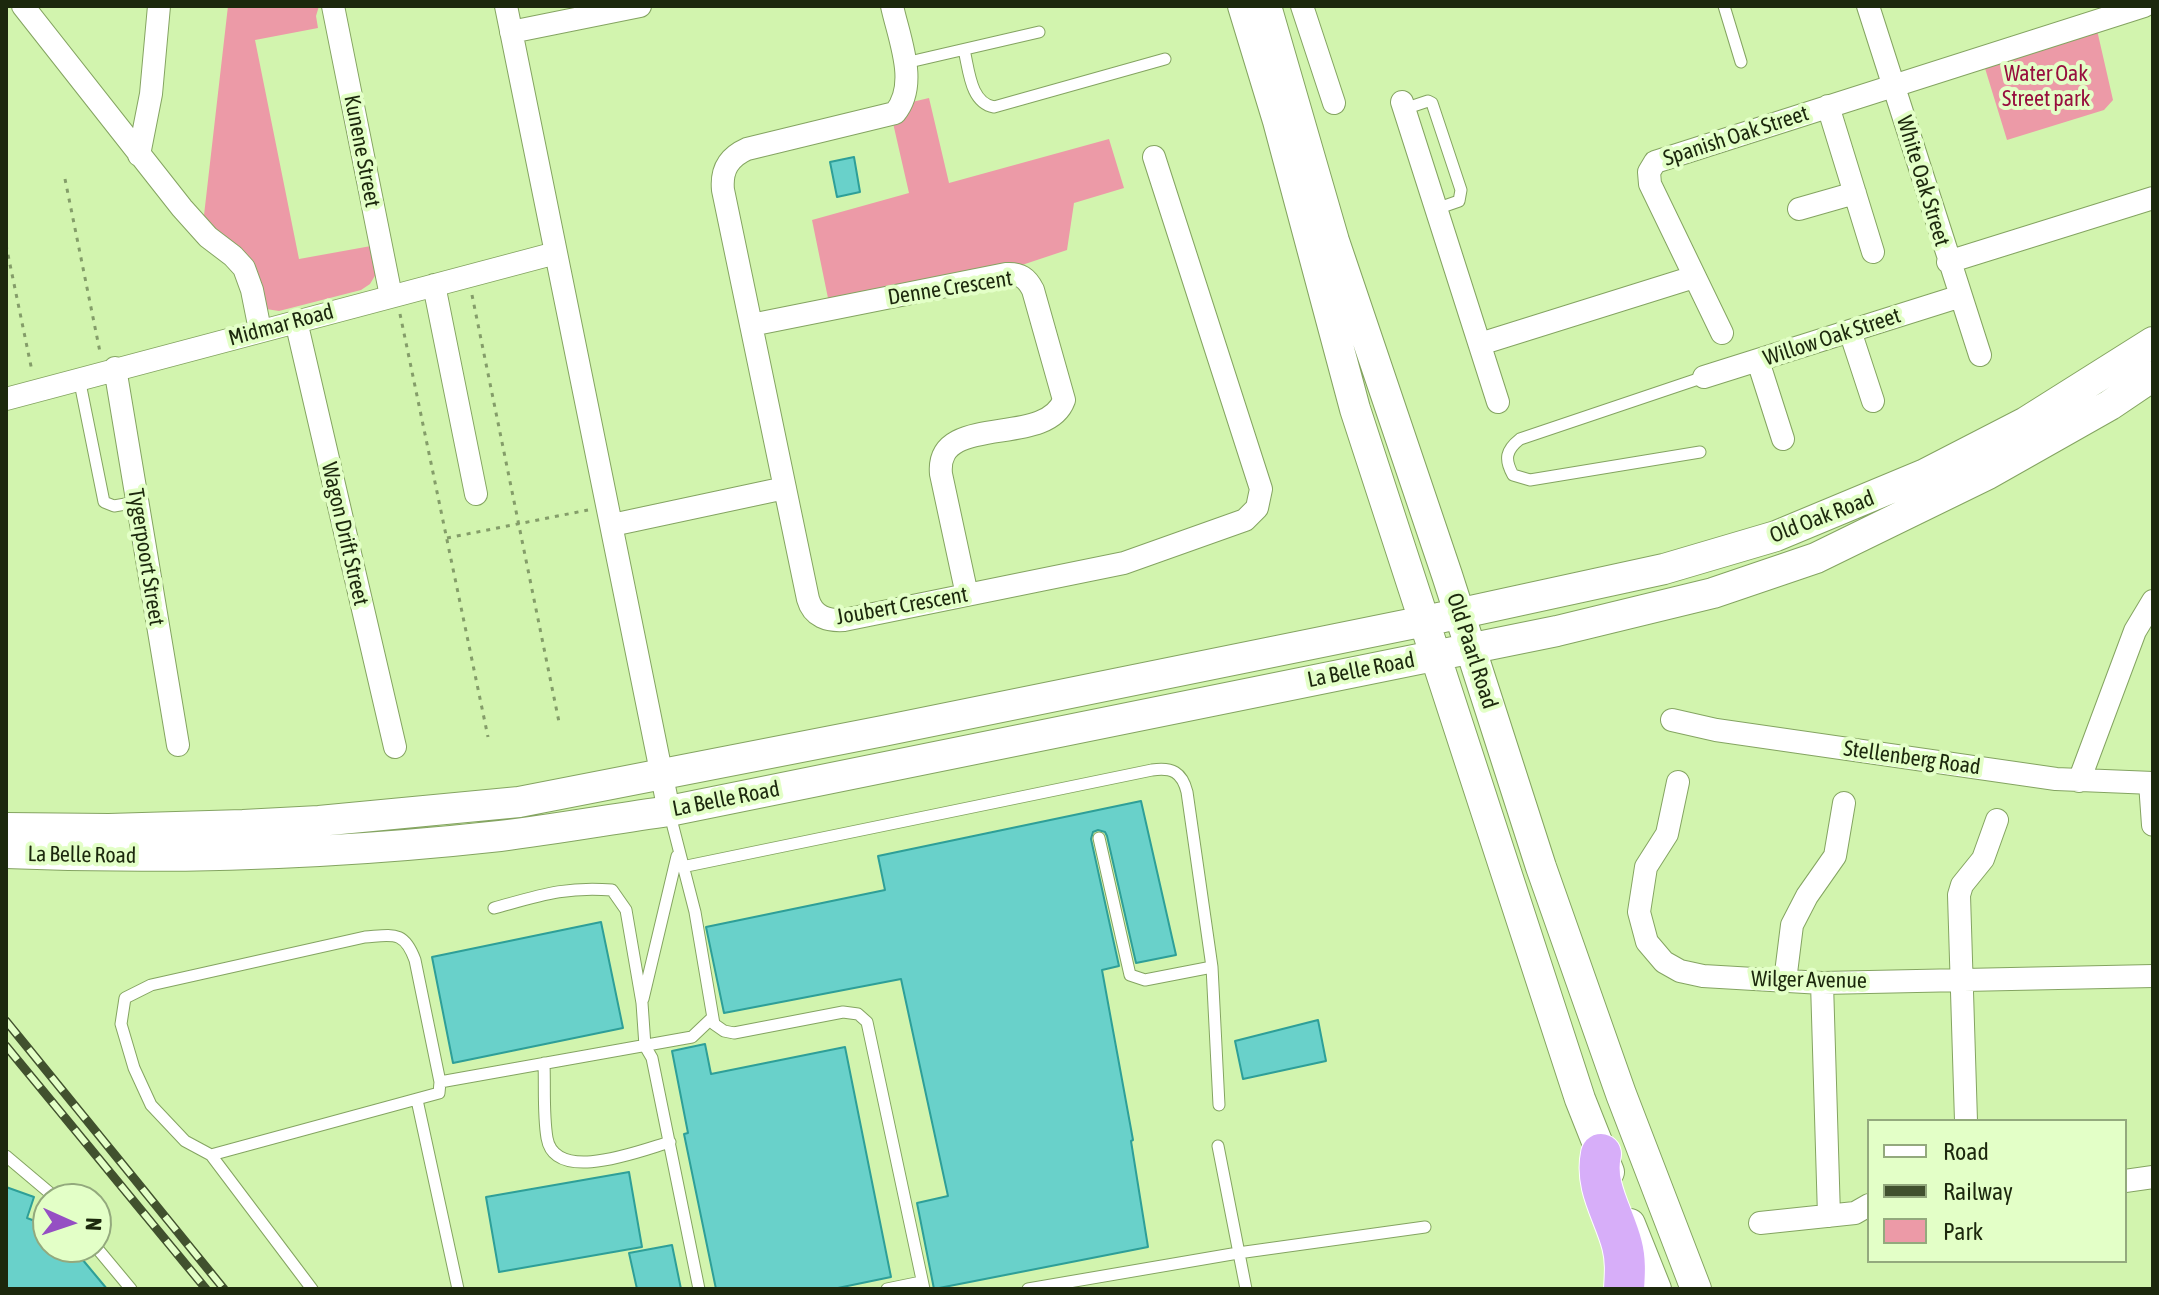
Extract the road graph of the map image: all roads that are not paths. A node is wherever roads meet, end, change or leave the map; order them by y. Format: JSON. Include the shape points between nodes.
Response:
{"nodes":[{"id":1,"x":23,"y":6,"type":"edge"},
{"id":2,"x":159,"y":6,"type":"edge"},
{"id":3,"x":333,"y":6,"type":"edge"},
{"id":4,"x":506,"y":6,"type":"edge"},
{"id":5,"x":640,"y":6,"type":"edge"},
{"id":6,"x":892,"y":6,"type":"edge"},
{"id":7,"x":1243,"y":6,"type":"edge"},
{"id":8,"x":1266,"y":6,"type":"edge"},
{"id":9,"x":1302,"y":6,"type":"edge"},
{"id":10,"x":1724,"y":6,"type":"edge"},
{"id":11,"x":1868,"y":6,"type":"edge"},
{"id":12,"x":2144,"y":6,"type":"edge"},
{"id":13,"x":511,"y":32,"type":"junction"},
{"id":14,"x":1039,"y":32,"type":"dead end"},
{"id":15,"x":964,"y":50,"type":"junction"},
{"id":16,"x":1165,"y":59,"type":"dead end"},
{"id":17,"x":1741,"y":62,"type":"dead end"},
{"id":18,"x":904,"y":64,"type":"junction"},
{"id":19,"x":1893,"y":85,"type":"junction"},
{"id":20,"x":1334,"y":103,"type":"dead end"},
{"id":21,"x":1403,"y":106,"type":"dead end"},
{"id":22,"x":1828,"y":106,"type":"junction"},
{"id":23,"x":139,"y":155,"type":"junction"},
{"id":24,"x":1154,"y":157,"type":"dead end"},
{"id":25,"x":1855,"y":193,"type":"junction"},
{"id":26,"x":2153,"y":198,"type":"edge"},
{"id":27,"x":1799,"y":209,"type":"dead end"},
{"id":28,"x":1873,"y":252,"type":"dead end"},
{"id":29,"x":556,"y":253,"type":"junction"},
{"id":30,"x":1948,"y":262,"type":"junction"},
{"id":31,"x":1694,"y":277,"type":"junction"},
{"id":32,"x":434,"y":285,"type":"junction"},
{"id":33,"x":394,"y":295,"type":"junction"},
{"id":34,"x":1961,"y":296,"type":"junction"},
{"id":35,"x":296,"y":321,"type":"junction"},
{"id":36,"x":751,"y":325,"type":"junction"},
{"id":37,"x":260,"y":330,"type":"junction"},
{"id":38,"x":1850,"y":331,"type":"junction"},
{"id":39,"x":1722,"y":333,"type":"dead end"},
{"id":40,"x":2153,"y":342,"type":"edge"},
{"id":41,"x":1480,"y":344,"type":"junction"},
{"id":42,"x":1980,"y":355,"type":"dead end"},
{"id":43,"x":1758,"y":361,"type":"junction"},
{"id":44,"x":110,"y":370,"type":"junction"},
{"id":45,"x":2153,"y":376,"type":"edge"},
{"id":46,"x":1704,"y":377,"type":"joint"},
{"id":47,"x":79,"y":378,"type":"junction"},
{"id":48,"x":6,"y":399,"type":"edge"},
{"id":49,"x":1873,"y":401,"type":"dead end"},
{"id":50,"x":1498,"y":402,"type":"dead end"},
{"id":51,"x":1783,"y":439,"type":"dead end"},
{"id":52,"x":1700,"y":452,"type":"dead end"},
{"id":53,"x":785,"y":488,"type":"junction"},
{"id":54,"x":476,"y":494,"type":"dead end"},
{"id":55,"x":137,"y":502,"type":"junction"},
{"id":56,"x":610,"y":515,"type":"junction"},
{"id":57,"x":967,"y":595,"type":"junction"},
{"id":58,"x":2153,"y":601,"type":"edge"},
{"id":59,"x":1459,"y":613,"type":"junction"},
{"id":60,"x":1425,"y":621,"type":"junction"},
{"id":61,"x":1471,"y":648,"type":"junction"},
{"id":62,"x":1436,"y":655,"type":"junction"},
{"id":63,"x":1672,"y":720,"type":"dead end"},
{"id":64,"x":178,"y":745,"type":"dead end"},
{"id":65,"x":395,"y":747,"type":"dead end"},
{"id":66,"x":663,"y":775,"type":"junction"},
{"id":67,"x":821,"y":779,"type":"junction"},
{"id":68,"x":2079,"y":781,"type":"junction"},
{"id":69,"x":1678,"y":782,"type":"dead end"},
{"id":70,"x":2152,"y":783,"type":"edge"},
{"id":71,"x":519,"y":802,"type":"junction"},
{"id":72,"x":1844,"y":803,"type":"dead end"},
{"id":73,"x":669,"y":811,"type":"junction"},
{"id":74,"x":1997,"y":820,"type":"dead end"},
{"id":75,"x":2153,"y":825,"type":"edge"},
{"id":76,"x":6,"y":828,"type":"edge"},
{"id":77,"x":1099,"y":838,"type":"dead end"},
{"id":78,"x":678,"y":852,"type":"junction"},
{"id":79,"x":6,"y":853,"type":"edge"},
{"id":80,"x":682,"y":867,"type":"junction"},
{"id":81,"x":494,"y":908,"type":"dead end"},
{"id":82,"x":1212,"y":967,"type":"junction"},
{"id":83,"x":2153,"y":976,"type":"edge"},
{"id":84,"x":1962,"y":979,"type":"junction"},
{"id":85,"x":1785,"y":981,"type":"junction"},
{"id":86,"x":1822,"y":983,"type":"junction"},
{"id":87,"x":642,"y":1003,"type":"junction"},
{"id":88,"x":712,"y":1018,"type":"junction"},
{"id":89,"x":645,"y":1046,"type":"junction"},
{"id":90,"x":544,"y":1063,"type":"junction"},
{"id":91,"x":440,"y":1082,"type":"junction"},
{"id":92,"x":417,"y":1100,"type":"junction"},
{"id":93,"x":1219,"y":1105,"type":"dead end"},
{"id":94,"x":1966,"y":1119,"type":"edge"},
{"id":95,"x":670,"y":1142,"type":"junction"},
{"id":96,"x":1218,"y":1146,"type":"dead end"},
{"id":97,"x":1601,"y":1154,"type":"junction"},
{"id":98,"x":211,"y":1155,"type":"junction"},
{"id":99,"x":6,"y":1156,"type":"edge"},
{"id":100,"x":2153,"y":1177,"type":"edge"},
{"id":101,"x":2127,"y":1181,"type":"edge"},
{"id":102,"x":38,"y":1183,"type":"edge"},
{"id":103,"x":1867,"y":1206,"type":"edge"},
{"id":104,"x":1829,"y":1216,"type":"junction"},
{"id":105,"x":1760,"y":1223,"type":"dead end"},
{"id":106,"x":1425,"y":1227,"type":"dead end"},
{"id":107,"x":1238,"y":1253,"type":"junction"},
{"id":108,"x":109,"y":1263,"type":"edge"},
{"id":109,"x":923,"y":1285,"type":"edge"},
{"id":110,"x":131,"y":1289,"type":"edge"},
{"id":111,"x":312,"y":1289,"type":"edge"},
{"id":112,"x":458,"y":1289,"type":"edge"},
{"id":113,"x":699,"y":1289,"type":"edge"},
{"id":114,"x":887,"y":1289,"type":"edge"},
{"id":115,"x":1028,"y":1289,"type":"edge"},
{"id":116,"x":1246,"y":1289,"type":"edge"},
{"id":117,"x":1624,"y":1289,"type":"edge"},
{"id":118,"x":1656,"y":1289,"type":"edge"},
{"id":119,"x":1696,"y":1289,"type":"edge"}],
"edges":[{"from":1,"to":23,"type":"street"},
{"from":2,"to":23,"type":"street"},
{"from":3,"to":33,"type":"street","name":"Kunene Street"},
{"from":4,"to":13,"type":"street"},
{"from":5,"to":13,"type":"street"},
{"from":6,"to":18,"type":"street"},
{"from":7,"to":60,"type":"main road","name":"Old Paarl Road","via":[[1355,409]]},
{"from":8,"to":59,"type":"main road","name":"Old Paarl Road","via":[[1334,241]]},
{"from":9,"to":20,"type":"street"},
{"from":10,"to":17,"type":"lane"},
{"from":11,"to":19,"type":"street","name":"White Oak Street"},
{"from":12,"to":19,"type":"street","name":"Spanish Oak Street"},
{"from":13,"to":29,"type":"street"},
{"from":14,"to":15,"type":"lane"},
{"from":15,"to":16,"type":"lane","via":[[976,97],[994,107]]},
{"from":15,"to":18,"type":"lane"},
{"from":18,"to":36,"type":"street","name":"Joubert Crescent","via":[[908,82],[895,113],[747,149],[731,159],[723,190]]},
{"from":19,"to":22,"type":"street","name":"Spanish Oak Street"},
{"from":19,"to":30,"type":"street","name":"White Oak Street"},
{"from":21,"to":41,"type":"street"},
{"from":22,"to":25,"type":"street"},
{"from":22,"to":31,"type":"street","name":"Spanish Oak Street","via":[[1660,159],[1652,166],[1650,184]]},
{"from":23,"to":37,"type":"street","via":[[208,237],[244,268]]},
{"from":24,"to":57,"type":"street","name":"Joubert Crescent","via":[[1261,489],[1260,501],[1245,520],[1134,560]]},
{"from":25,"to":27,"type":"street"},
{"from":25,"to":28,"type":"street"},
{"from":26,"to":30,"type":"street"},
{"from":29,"to":32,"type":"street","name":"Midmar Road"},
{"from":29,"to":56,"type":"street"},
{"from":30,"to":34,"type":"street","name":"White Oak Street"},
{"from":31,"to":39,"type":"street","name":"Spanish Oak Street"},
{"from":31,"to":41,"type":"street"},
{"from":32,"to":33,"type":"street","name":"Midmar Road"},
{"from":32,"to":54,"type":"street"},
{"from":33,"to":35,"type":"street","name":"Midmar Road"},
{"from":34,"to":38,"type":"street","name":"Willow Oak Street"},
{"from":34,"to":42,"type":"street","name":"White Oak Street"},
{"from":35,"to":37,"type":"street","name":"Midmar Road"},
{"from":35,"to":65,"type":"street","name":"Wagon Drift Street"},
{"from":36,"to":53,"type":"street","name":"Joubert Crescent"},
{"from":36,"to":57,"type":"street","name":"Denne Crescent","via":[[1006,274],[1028,281],[1064,400],[1045,421],[956,441],[945,451],[941,474]]},
{"from":37,"to":44,"type":"street","name":"Midmar Road"},
{"from":38,"to":43,"type":"street","name":"Willow Oak Street"},
{"from":38,"to":49,"type":"street"},
{"from":40,"to":59,"type":"main road","name":"Old Oak Road","via":[[1960,457],[1807,524],[1664,569]]},
{"from":41,"to":50,"type":"street"},
{"from":43,"to":46,"type":"street","name":"Willow Oak Street"},
{"from":43,"to":51,"type":"street"},
{"from":44,"to":47,"type":"street","name":"Midmar Road"},
{"from":44,"to":55,"type":"street","name":"Tygerpoort Street"},
{"from":45,"to":61,"type":"main road","name":"Old Oak Road","via":[[1988,474],[1816,558],[1713,593]]},
{"from":46,"to":52,"type":"lane","via":[[1520,439],[1506,455],[1513,475],[1530,480]]},
{"from":47,"to":48,"type":"street","name":"Midmar Road"},
{"from":47,"to":55,"type":"lane","via":[[104,502]]},
{"from":53,"to":56,"type":"street"},
{"from":53,"to":57,"type":"street","name":"Joubert Crescent","via":[[808,599],[819,616],[844,620]]},
{"from":55,"to":64,"type":"street","name":"Tygerpoort Street"},
{"from":56,"to":66,"type":"street"},
{"from":58,"to":68,"type":"street","via":[[2135,631]]},
{"from":59,"to":60,"type":"main road","name":"Old Oak Road"},
{"from":59,"to":61,"type":"main road","name":"Old Paarl Road"},
{"from":60,"to":62,"type":"main road","name":"Old Paarl Road"},
{"from":60,"to":66,"type":"main road","name":"La Belle Road"},
{"from":61,"to":62,"type":"main road","name":"Old Oak Road"},
{"from":61,"to":119,"type":"main road","name":"Old Paarl Road","via":[[1541,867]]},
{"from":62,"to":67,"type":"main road","name":"La Belle Road"},
{"from":62,"to":97,"type":"main road","name":"Old Paarl Road"},
{"from":63,"to":68,"type":"street","name":"Stellenberg Road"},
{"from":66,"to":67,"type":"main road","via":[[691,790],[754,777]]},
{"from":66,"to":71,"type":"main road","name":"La Belle Road"},
{"from":66,"to":73,"type":"street"},
{"from":67,"to":73,"type":"main road","name":"La Belle Road"},
{"from":68,"to":70,"type":"street","name":"Stellenberg Road"},
{"from":69,"to":85,"type":"street","name":"Wilger Avenue","via":[[1667,834],[1643,879],[1639,912],[1647,942],[1680,971]]},
{"from":70,"to":75,"type":"street"},
{"from":71,"to":73,"type":"main road","via":[[557,808],[637,799]]},
{"from":71,"to":76,"type":"main road","name":"La Belle Road","via":[[243,825]]},
{"from":72,"to":85,"type":"street","via":[[1834,860],[1792,925]]},
{"from":73,"to":78,"type":"lane"},
{"from":73,"to":79,"type":"main road","name":"La Belle Road","via":[[513,834],[364,848],[166,856]]},
{"from":74,"to":84,"type":"street","via":[[1980,864],[1960,889]]},
{"from":77,"to":82,"type":"lane","via":[[1130,975],[1145,980]]},
{"from":78,"to":80,"type":"lane"},
{"from":78,"to":87,"type":"lane"},
{"from":80,"to":82,"type":"lane","via":[[1166,768],[1182,777],[1187,792]]},
{"from":80,"to":88,"type":"lane"},
{"from":81,"to":87,"type":"lane","via":[[561,890],[612,890],[626,910]]},
{"from":82,"to":93,"type":"lane"},
{"from":83,"to":84,"type":"street","name":"Wilger Avenue"},
{"from":84,"to":86,"type":"street","name":"Wilger Avenue"},
{"from":84,"to":94,"type":"street"},
{"from":85,"to":86,"type":"street","name":"Wilger Avenue"},
{"from":86,"to":104,"type":"street"},
{"from":87,"to":89,"type":"lane"},
{"from":88,"to":89,"type":"lane","via":[[692,1037]]},
{"from":88,"to":109,"type":"lane","via":[[718,1028],[734,1033],[843,1012],[864,1017]]},
{"from":89,"to":90,"type":"lane"},
{"from":89,"to":95,"type":"lane"},
{"from":90,"to":91,"type":"lane"},
{"from":90,"to":95,"type":"lane","via":[[547,1142],[558,1156],[589,1162]]},
{"from":91,"to":92,"type":"lane","via":[[439,1093]]},
{"from":91,"to":98,"type":"lane","via":[[415,960],[403,938],[365,937],[151,985],[125,998],[121,1024],[134,1068],[151,1105],[185,1141]]},
{"from":92,"to":98,"type":"lane"},
{"from":92,"to":112,"type":"lane"},
{"from":95,"to":113,"type":"lane"},
{"from":96,"to":107,"type":"lane"},
{"from":97,"to":117,"type":"highway","via":[[1601,1186],[1625,1257]]},
{"from":97,"to":118,"type":"main road","name":"Old Paarl Road"},
{"from":98,"to":111,"type":"lane"},
{"from":99,"to":102,"type":"lane"},
{"from":100,"to":101,"type":"street"},
{"from":103,"to":104,"type":"street"},
{"from":104,"to":105,"type":"street"},
{"from":106,"to":107,"type":"lane"},
{"from":107,"to":115,"type":"lane"},
{"from":107,"to":116,"type":"lane"},
{"from":108,"to":110,"type":"lane"},
{"from":109,"to":114,"type":"lane"}]}
